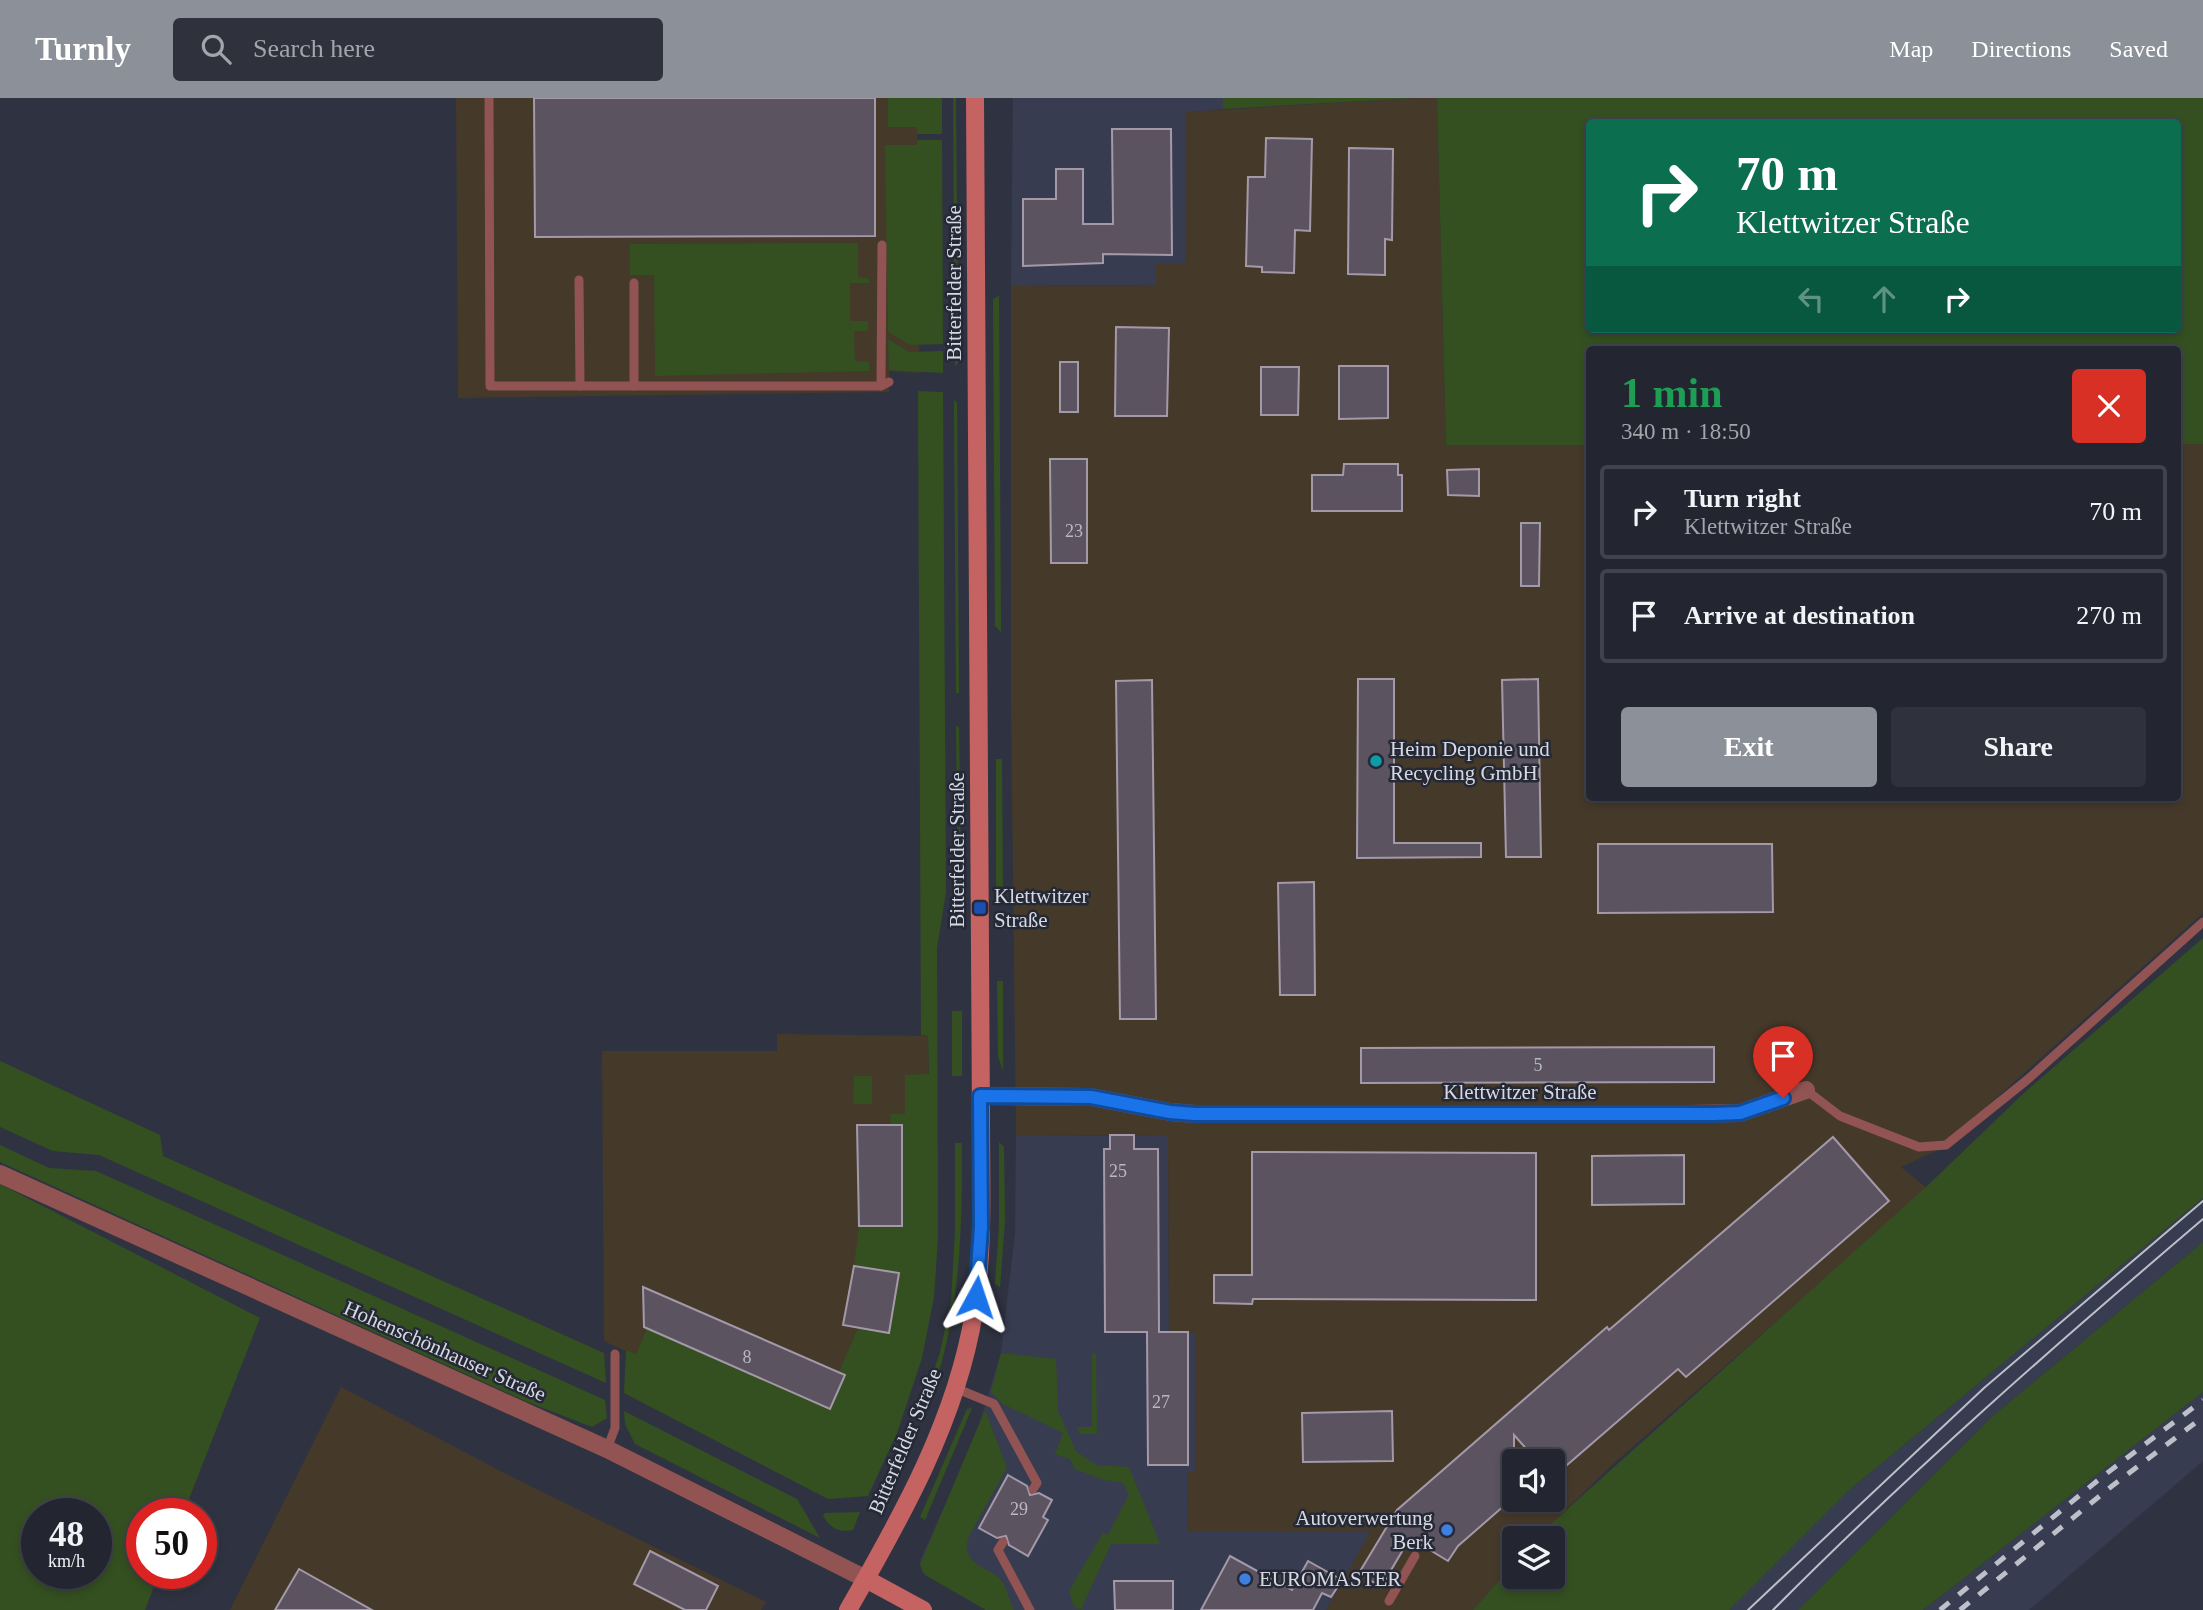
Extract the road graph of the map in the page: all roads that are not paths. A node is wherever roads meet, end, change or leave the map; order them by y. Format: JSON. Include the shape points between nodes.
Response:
{"nodes":[{"id":1,"x":489,"y":98,"type":"edge"},
{"id":2,"x":975,"y":98,"type":"edge"},
{"id":3,"x":883,"y":245,"type":"dead end"},
{"id":4,"x":579,"y":281,"type":"dead end"},
{"id":5,"x":634,"y":283,"type":"dead end"},
{"id":6,"x":580,"y":386,"type":"junction"},
{"id":7,"x":634,"y":386,"type":"junction"},
{"id":8,"x":2203,"y":922,"type":"edge"},
{"id":9,"x":1806,"y":1090,"type":"joint"},
{"id":10,"x":980,"y":1096,"type":"junction"},
{"id":11,"x":0,"y":1174,"type":"edge"},
{"id":12,"x":615,"y":1354,"type":"dead end"},
{"id":13,"x":955,"y":1388,"type":"junction"},
{"id":14,"x":607,"y":1449,"type":"junction"},
{"id":15,"x":1033,"y":1489,"type":"dead end"},
{"id":16,"x":1003,"y":1542,"type":"dead end"},
{"id":17,"x":1415,"y":1556,"type":"dead end"},
{"id":18,"x":866,"y":1579,"type":"junction"},
{"id":19,"x":1389,"y":1601,"type":"dead end"},
{"id":20,"x":848,"y":1610,"type":"edge"},
{"id":21,"x":923,"y":1610,"type":"edge"},
{"id":22,"x":1030,"y":1610,"type":"edge"}],
"edges":[{"from":1,"to":6,"type":"lane","via":[[490,386]]},
{"from":2,"to":10,"type":"main road","name":"Bitterfelder Straße"},
{"from":3,"to":7,"type":"lane","via":[[885,384]]},
{"from":4,"to":6,"type":"lane"},
{"from":5,"to":7,"type":"lane"},
{"from":6,"to":7,"type":"lane"},
{"from":8,"to":9,"type":"lane","via":[[2027,1080],[1946,1145],[1920,1147],[1878,1131],[1840,1116]]},
{"from":9,"to":10,"type":"street","name":"Klettwitzer Straße","via":[[1740,1113],[1701,1114],[1195,1114],[1091,1097]]},
{"from":10,"to":13,"type":"main road","name":"Bitterfelder Straße","via":[[977,1284],[969,1339]]},
{"from":11,"to":14,"type":"street","name":"Hohenschönhauser Straße"},
{"from":12,"to":14,"type":"lane","via":[[615,1428]]},
{"from":13,"to":15,"type":"lane","via":[[994,1404],[1037,1483]]},
{"from":13,"to":18,"type":"main road","name":"Bitterfelder Straße"},
{"from":14,"to":18,"type":"street","name":"Hohenschönhauser Straße"},
{"from":16,"to":22,"type":"lane","via":[[998,1550]]},
{"from":17,"to":19,"type":"lane"},
{"from":18,"to":20,"type":"main road","name":"Bitterfelder Straße"},
{"from":18,"to":21,"type":"main road"}]}
